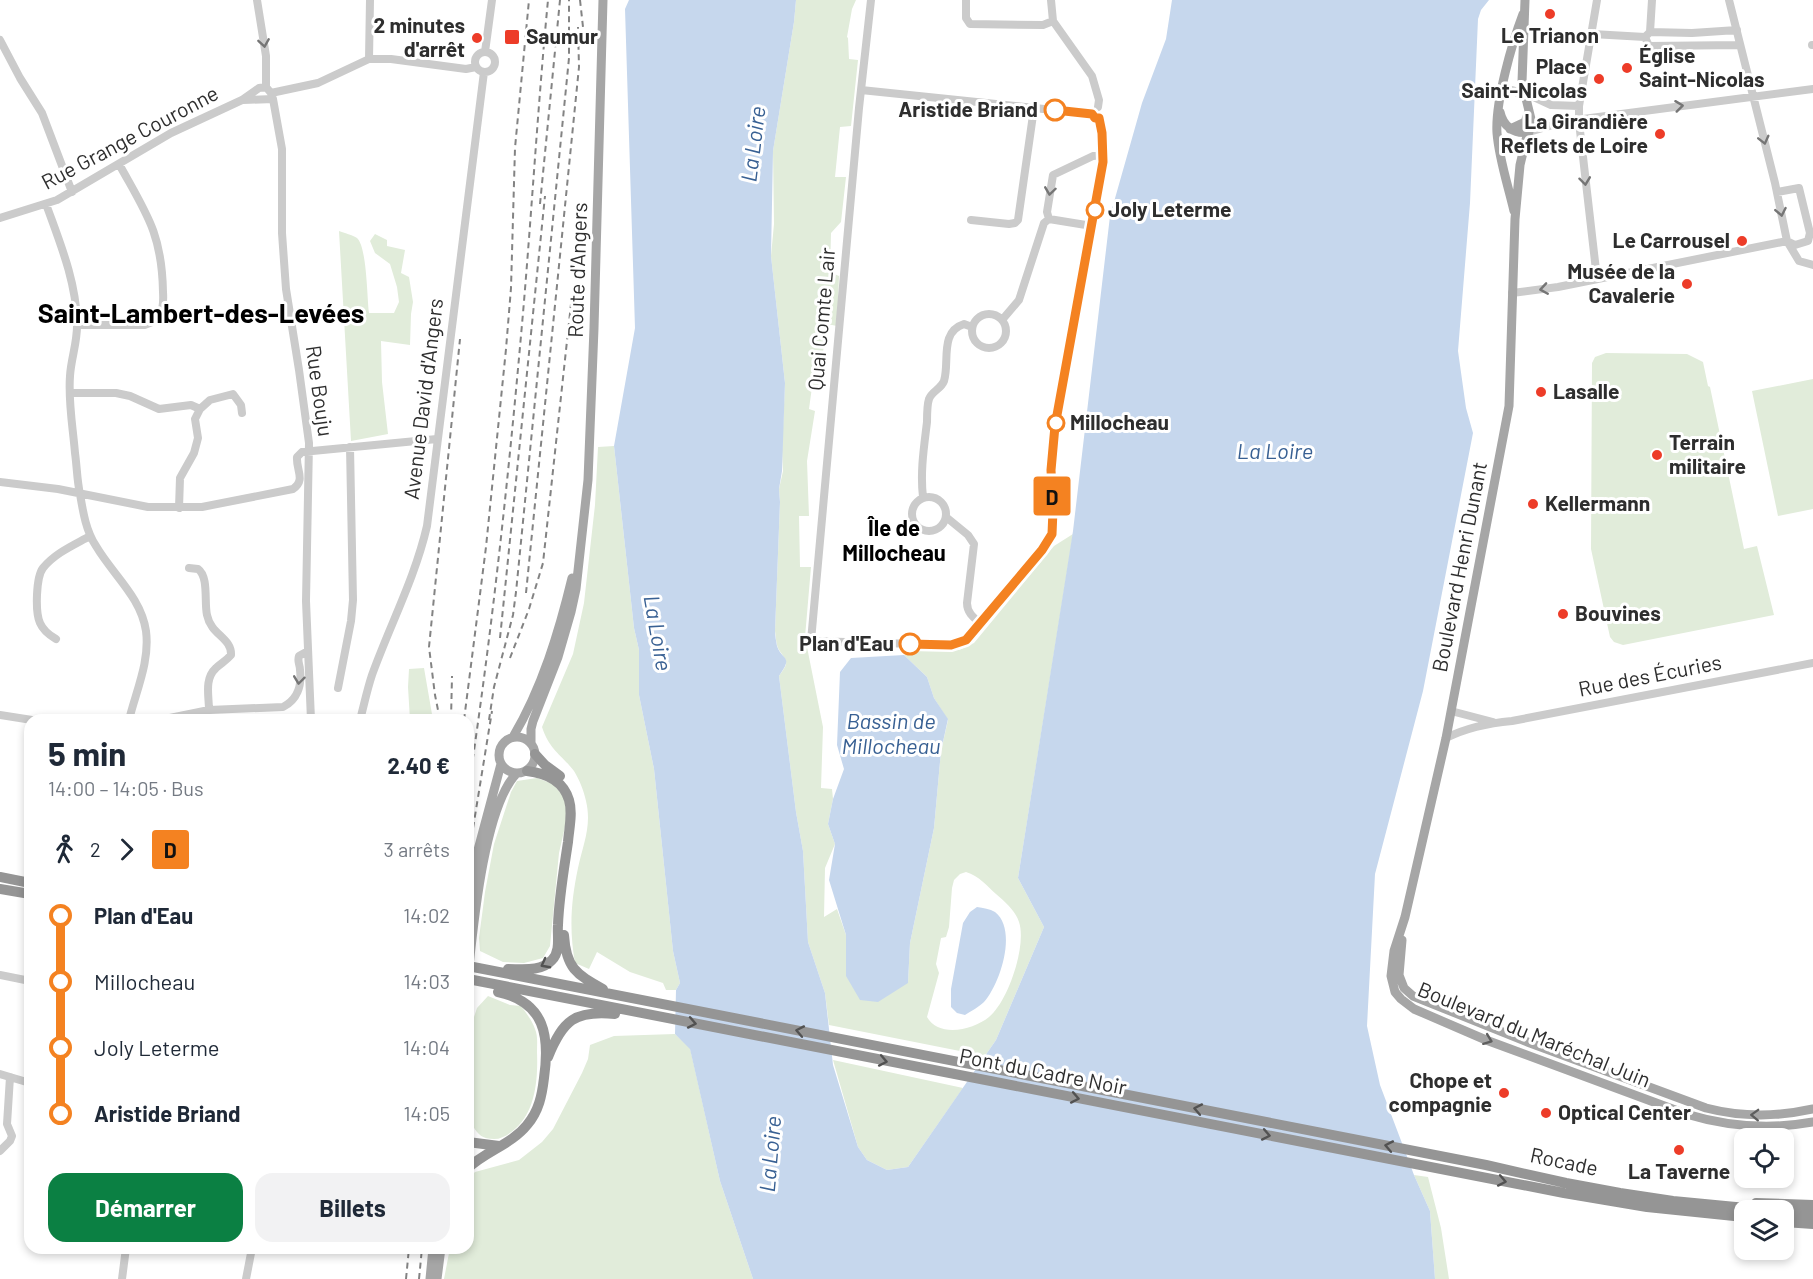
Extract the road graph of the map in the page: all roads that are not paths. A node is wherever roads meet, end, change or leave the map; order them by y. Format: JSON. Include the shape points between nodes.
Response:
{"nodes":[{"id":1,"x":257,"y":0,"type":"edge"},
{"id":2,"x":370,"y":0,"type":"edge"},
{"id":3,"x":492,"y":0,"type":"edge"},
{"id":4,"x":603,"y":0,"type":"edge"},
{"id":5,"x":870,"y":0,"type":"edge"},
{"id":6,"x":966,"y":0,"type":"edge"},
{"id":7,"x":1051,"y":0,"type":"edge"},
{"id":8,"x":1597,"y":0,"type":"edge"},
{"id":9,"x":1652,"y":0,"type":"edge"},
{"id":10,"x":1729,"y":0,"type":"edge"},
{"id":11,"x":1525,"y":4,"type":"edge"},
{"id":12,"x":1053,"y":21,"type":"junction"},
{"id":13,"x":1737,"y":30,"type":"junction"},
{"id":14,"x":1592,"y":34,"type":"junction"},
{"id":15,"x":1647,"y":34,"type":"junction"},
{"id":16,"x":0,"y":40,"type":"edge"},
{"id":17,"x":1740,"y":45,"type":"junction"},
{"id":18,"x":485,"y":52,"type":"junction"},
{"id":19,"x":369,"y":59,"type":"junction"},
{"id":20,"x":476,"y":68,"type":"junction"},
{"id":21,"x":484,"y":72,"type":"junction"},
{"id":22,"x":1813,"y":89,"type":"edge"},
{"id":23,"x":861,"y":90,"type":"junction"},
{"id":24,"x":270,"y":93,"type":"junction"},
{"id":25,"x":1525,"y":93,"type":"junction"},
{"id":26,"x":1502,"y":94,"type":"junction"},
{"id":27,"x":1754,"y":98,"type":"junction"},
{"id":28,"x":242,"y":100,"type":"junction"},
{"id":29,"x":1499,"y":106,"type":"junction"},
{"id":30,"x":1580,"y":106,"type":"junction"},
{"id":31,"x":1034,"y":108,"type":"junction"},
{"id":32,"x":1529,"y":108,"type":"junction"},
{"id":33,"x":1095,"y":116,"type":"junction"},
{"id":34,"x":1579,"y":123,"type":"junction"},
{"id":35,"x":1510,"y":129,"type":"junction"},
{"id":36,"x":1529,"y":132,"type":"junction"},
{"id":37,"x":1103,"y":155,"type":"junction"},
{"id":38,"x":118,"y":164,"type":"junction"},
{"id":39,"x":72,"y":192,"type":"junction"},
{"id":40,"x":1777,"y":192,"type":"junction"},
{"id":41,"x":46,"y":204,"type":"junction"},
{"id":42,"x":0,"y":218,"type":"edge"},
{"id":43,"x":1049,"y":219,"type":"junction"},
{"id":44,"x":1515,"y":219,"type":"junction"},
{"id":45,"x":970,"y":220,"type":"dead end"},
{"id":46,"x":1092,"y":226,"type":"junction"},
{"id":47,"x":1787,"y":241,"type":"junction"},
{"id":48,"x":1813,"y":265,"type":"edge"},
{"id":49,"x":1597,"y":279,"type":"junction"},
{"id":50,"x":1512,"y":293,"type":"junction"},
{"id":51,"x":1002,"y":320,"type":"junction"},
{"id":52,"x":77,"y":325,"type":"junction"},
{"id":53,"x":972,"y":327,"type":"junction"},
{"id":54,"x":70,"y":393,"type":"junction"},
{"id":55,"x":200,"y":409,"type":"junction"},
{"id":56,"x":242,"y":413,"type":"dead end"},
{"id":57,"x":437,"y":439,"type":"junction"},
{"id":58,"x":350,"y":447,"type":"junction"},
{"id":59,"x":309,"y":451,"type":"junction"},
{"id":60,"x":0,"y":482,"type":"edge"},
{"id":61,"x":80,"y":494,"type":"junction"},
{"id":62,"x":923,"y":497,"type":"junction"},
{"id":63,"x":179,"y":508,"type":"junction"},
{"id":64,"x":946,"y":517,"type":"junction"},
{"id":65,"x":90,"y":536,"type":"junction"},
{"id":66,"x":581,"y":541,"type":"junction"},
{"id":67,"x":189,"y":568,"type":"dead end"},
{"id":68,"x":981,"y":624,"type":"junction"},
{"id":69,"x":56,"y":639,"type":"dead end"},
{"id":70,"x":308,"y":651,"type":"junction"},
{"id":71,"x":1813,"y":663,"type":"edge"},
{"id":72,"x":338,"y":688,"type":"dead end"},
{"id":73,"x":209,"y":710,"type":"junction"},
{"id":74,"x":1452,"y":711,"type":"junction"},
{"id":75,"x":131,"y":714,"type":"edge"},
{"id":76,"x":189,"y":714,"type":"edge"},
{"id":77,"x":311,"y":714,"type":"edge"},
{"id":78,"x":362,"y":714,"type":"edge"},
{"id":79,"x":0,"y":715,"type":"edge"},
{"id":80,"x":24,"y":719,"type":"edge"},
{"id":81,"x":1494,"y":722,"type":"junction"},
{"id":82,"x":513,"y":737,"type":"junction"},
{"id":83,"x":1446,"y":738,"type":"junction"},
{"id":84,"x":531,"y":743,"type":"junction"},
{"id":85,"x":536,"y":754,"type":"junction"},
{"id":86,"x":501,"y":764,"type":"junction"},
{"id":87,"x":522,"y":772,"type":"junction"},
{"id":88,"x":0,"y":877,"type":"edge"},
{"id":89,"x":474,"y":881,"type":"edge"},
{"id":90,"x":24,"y":882,"type":"edge"},
{"id":91,"x":0,"y":889,"type":"edge"},
{"id":92,"x":24,"y":893,"type":"edge"},
{"id":93,"x":1405,"y":917,"type":"junction"},
{"id":94,"x":474,"y":928,"type":"edge"},
{"id":95,"x":474,"y":967,"type":"edge"},
{"id":96,"x":484,"y":969,"type":"junction"},
{"id":97,"x":0,"y":975,"type":"edge"},
{"id":98,"x":24,"y":980,"type":"edge"},
{"id":99,"x":474,"y":982,"type":"edge"},
{"id":100,"x":482,"y":985,"type":"junction"},
{"id":101,"x":610,"y":994,"type":"junction"},
{"id":102,"x":634,"y":1015,"type":"junction"},
{"id":103,"x":546,"y":1063,"type":"junction"},
{"id":104,"x":0,"y":1074,"type":"edge"},
{"id":105,"x":9,"y":1077,"type":"junction"},
{"id":106,"x":24,"y":1081,"type":"edge"},
{"id":107,"x":1813,"y":1109,"type":"edge"},
{"id":108,"x":1813,"y":1122,"type":"edge"},
{"id":109,"x":474,"y":1141,"type":"edge"},
{"id":110,"x":499,"y":1146,"type":"junction"},
{"id":111,"x":0,"y":1151,"type":"edge"},
{"id":112,"x":474,"y":1155,"type":"edge"},
{"id":113,"x":482,"y":1156,"type":"junction"},
{"id":114,"x":1447,"y":1158,"type":"joint"},
{"id":115,"x":474,"y":1163,"type":"edge"},
{"id":116,"x":1486,"y":1165,"type":"junction"},
{"id":117,"x":1813,"y":1205,"type":"edge"},
{"id":118,"x":1734,"y":1207,"type":"edge"},
{"id":119,"x":1794,"y":1213,"type":"edge"},
{"id":120,"x":1813,"y":1214,"type":"edge"},
{"id":121,"x":1734,"y":1216,"type":"edge"},
{"id":122,"x":1794,"y":1223,"type":"edge"},
{"id":123,"x":1813,"y":1224,"type":"edge"},
{"id":124,"x":125,"y":1254,"type":"edge"},
{"id":125,"x":251,"y":1254,"type":"edge"},
{"id":126,"x":432,"y":1254,"type":"edge"},
{"id":127,"x":440,"y":1254,"type":"edge"},
{"id":128,"x":122,"y":1279,"type":"edge"},
{"id":129,"x":246,"y":1279,"type":"edge"},
{"id":130,"x":430,"y":1279,"type":"edge"},
{"id":131,"x":437,"y":1279,"type":"edge"}],
"edges":[{"from":1,"to":24,"type":"street","name":"Rue Bouju","one_way":true},
{"from":2,"to":19,"type":"street"},
{"from":3,"to":18,"type":"street"},
{"from":4,"to":66,"type":"main road","name":"Route d'Angers","via":[[589,456]]},
{"from":5,"to":23,"type":"street","name":"Quai Comte Lair"},
{"from":6,"to":12,"type":"street","via":[[970,24],[1042,25]]},
{"from":7,"to":12,"type":"street"},
{"from":8,"to":14,"type":"street"},
{"from":9,"to":15,"type":"street"},
{"from":10,"to":13,"type":"street"},
{"from":11,"to":25,"type":"main road"},
{"from":11,"to":26,"type":"main road"},
{"from":12,"to":33,"type":"street","via":[[1092,76],[1102,112]]},
{"from":13,"to":15,"type":"street"},
{"from":13,"to":17,"type":"street"},
{"from":14,"to":15,"type":"street"},
{"from":14,"to":30,"type":"street"},
{"from":15,"to":17,"type":"street","via":[[1649,46]]},
{"from":16,"to":39,"type":"street","via":[[42,113]]},
{"from":17,"to":27,"type":"street"},
{"from":18,"to":20,"type":"street","via":[[476,57]]},
{"from":18,"to":21,"type":"street","via":[[495,64]]},
{"from":19,"to":20,"type":"street"},
{"from":19,"to":24,"type":"street","via":[[318,83]]},
{"from":20,"to":21,"type":"street"},
{"from":21,"to":57,"type":"street","name":"Avenue David d'Angers"},
{"from":22,"to":27,"type":"street"},
{"from":23,"to":31,"type":"street"},
{"from":23,"to":68,"type":"street","name":"Quai Comte Lair","via":[[811,641],[951,645],[966,640]]},
{"from":24,"to":28,"type":"street","name":"Rue Grange Couronne"},
{"from":24,"to":28,"type":"street","name":"Rue Grange Couronne","via":[[259,88]]},
{"from":24,"to":59,"type":"street","name":"Rue Bouju","via":[[282,149],[286,289]]},
{"from":25,"to":26,"type":"main road"},
{"from":25,"to":30,"type":"street","via":[[1551,105]]},
{"from":25,"to":32,"type":"main road"},
{"from":26,"to":29,"type":"main road"},
{"from":34,"to":27,"type":"street","one_way":true,"via":[[1583,119]]},
{"from":27,"to":40,"type":"street","one_way":true},
{"from":28,"to":38,"type":"street","name":"Rue Grange Couronne","via":[[171,133]]},
{"from":29,"to":35,"type":"main road","via":[[1502,120]]},
{"from":29,"to":44,"type":"main road","via":[[1498,141]]},
{"from":30,"to":34,"type":"street"},
{"from":31,"to":33,"type":"street"},
{"from":31,"to":45,"type":"street","via":[[1018,220],[1009,224]]},
{"from":32,"to":35,"type":"main road","via":[[1525,122]]},
{"from":32,"to":36,"type":"main road"},
{"from":33,"to":37,"type":"street","via":[[1102,133]]},
{"from":34,"to":36,"type":"street"},
{"from":34,"to":49,"type":"street","one_way":true},
{"from":35,"to":36,"type":"main road"},
{"from":36,"to":44,"type":"main road","via":[[1520,165]]},
{"from":37,"to":43,"type":"street","one_way":true,"via":[[1053,175]]},
{"from":37,"to":46,"type":"street"},
{"from":38,"to":39,"type":"street","name":"Rue Grange Couronne"},
{"from":38,"to":52,"type":"street","via":[[140,199],[156,236],[163,268],[164,305],[155,321],[145,325]]},
{"from":39,"to":41,"type":"street","name":"Rue Grange Couronne"},
{"from":40,"to":47,"type":"street","one_way":true},
{"from":40,"to":47,"type":"street","via":[[1799,188],[1810,233],[1808,241],[1796,245]]},
{"from":41,"to":42,"type":"street","name":"Rue Grange Couronne"},
{"from":41,"to":52,"type":"street","via":[[74,288]]},
{"from":43,"to":46,"type":"street"},
{"from":43,"to":51,"type":"street","via":[[1044,223],[1019,300]]},
{"from":44,"to":50,"type":"main road","name":"Boulevard Henri Dunant"},
{"from":46,"to":68,"type":"street","via":[[1052,453],[1052,534]]},
{"from":47,"to":48,"type":"street","via":[[1799,261]]},
{"from":47,"to":49,"type":"street"},
{"from":49,"to":50,"type":"street","one_way":true},
{"from":50,"to":74,"type":"main road","name":"Boulevard Henri Dunant","via":[[1509,406]]},
{"from":51,"to":53,"type":"street","via":[[984,315]]},
{"from":51,"to":53,"type":"street","via":[[1006,335],[992,348],[976,342]]},
{"from":52,"to":54,"type":"street"},
{"from":53,"to":62,"type":"street","via":[[959,325],[952,331],[943,384],[929,398]]},
{"from":54,"to":55,"type":"street","via":[[116,393],[159,409],[191,405]]},
{"from":54,"to":61,"type":"street"},
{"from":55,"to":56,"type":"street","via":[[210,400],[233,394]]},
{"from":55,"to":63,"type":"street","via":[[195,419],[198,438],[194,453],[180,478]]},
{"from":57,"to":58,"type":"street"},
{"from":57,"to":78,"type":"street","name":"Avenue David d'Angers","via":[[421,552],[373,674]]},
{"from":58,"to":59,"type":"street"},
{"from":58,"to":72,"type":"street","via":[[353,600]]},
{"from":59,"to":63,"type":"street","via":[[297,457],[300,473],[298,485],[292,489]]},
{"from":59,"to":70,"type":"street","name":"Rue Bouju"},
{"from":60,"to":61,"type":"street"},
{"from":61,"to":63,"type":"street","via":[[148,507]]},
{"from":61,"to":65,"type":"street"},
{"from":62,"to":64,"type":"street","via":[[940,500]]},
{"from":62,"to":64,"type":"street","via":[[912,509],[918,528],[938,529]]},
{"from":64,"to":68,"type":"street","via":[[974,544],[967,609]]},
{"from":65,"to":69,"type":"street","via":[[51,560],[39,575],[38,616],[45,631]]},
{"from":65,"to":75,"type":"street","via":[[143,617],[144,669]]},
{"from":66,"to":82,"type":"main road","name":"Route d'Angers","via":[[558,632],[534,696]]},
{"from":66,"to":84,"type":"main road","name":"Route d'Angers","via":[[569,624],[533,721]]},
{"from":67,"to":73,"type":"street","via":[[198,569],[204,576],[211,627],[231,650],[208,683]]},
{"from":70,"to":73,"type":"street","one_way":true,"via":[[299,656],[297,695],[291,703],[283,707]]},
{"from":70,"to":77,"type":"street","name":"Rue Bouju"},
{"from":71,"to":81,"type":"street","name":"Rue des Écuries"},
{"from":73,"to":76,"type":"street"},
{"from":74,"to":81,"type":"street","name":"Rue des Écuries"},
{"from":74,"to":83,"type":"main road","name":"Boulevard Henri Dunant"},
{"from":79,"to":80,"type":"street"},
{"from":81,"to":83,"type":"street","name":"Rue des Écuries"},
{"from":82,"to":84,"type":"main road","via":[[520,736]]},
{"from":82,"to":86,"type":"main road","via":[[500,747]]},
{"from":83,"to":93,"type":"main road","name":"Boulevard Henri Dunant"},
{"from":84,"to":85,"type":"main road"},
{"from":85,"to":87,"type":"main road","via":[[533,764]]},
{"from":85,"to":101,"type":"highway","via":[[567,782],[577,807],[564,922],[569,963],[580,976]]},
{"from":86,"to":87,"type":"main road","via":[[508,771]]},
{"from":86,"to":89,"type":"main road","via":[[478,850]]},
{"from":87,"to":94,"type":"main road","via":[[509,782],[495,817]]},
{"from":87,"to":96,"type":"highway","one_way":true,"via":[[542,773],[555,780],[566,792],[571,808],[558,947],[554,959],[539,968]]},
{"from":88,"to":90,"type":"highway"},
{"from":91,"to":92,"type":"highway"},
{"from":107,"to":93,"type":"main road","name":"Boulevard du Maréchal Juin","one_way":true,"via":[[1755,1115],[1706,1108],[1418,999],[1404,988],[1399,975]]},
{"from":93,"to":108,"type":"main road","name":"Boulevard du Maréchal Juin","one_way":true,"via":[[1391,976],[1395,992],[1414,1009],[1486,1040],[1702,1119],[1763,1127]]},
{"from":95,"to":96,"type":"highway"},
{"from":96,"to":101,"type":"highway","name":"Pont du Cadre Noir"},
{"from":97,"to":98,"type":"street"},
{"from":99,"to":100,"type":"highway"},
{"from":100,"to":102,"type":"highway"},
{"from":100,"to":103,"type":"highway","via":[[516,997],[537,1014],[545,1032]]},
{"from":114,"to":101,"type":"highway","name":"Pont du Cadre Noir","one_way":true},
{"from":102,"to":103,"type":"highway","via":[[599,1013],[574,1018],[560,1030]]},
{"from":102,"to":121,"type":"highway","name":"Pont du Cadre Noir","one_way":true,"via":[[1619,1202]]},
{"from":103,"to":110,"type":"highway","via":[[542,1094],[534,1115],[520,1132]]},
{"from":104,"to":105,"type":"street"},
{"from":105,"to":106,"type":"street"},
{"from":105,"to":111,"type":"street","via":[[7,1124],[12,1136]]},
{"from":109,"to":110,"type":"highway"},
{"from":110,"to":113,"type":"highway"},
{"from":112,"to":113,"type":"highway"},
{"from":113,"to":115,"type":"highway"},
{"from":114,"to":116,"type":"highway","name":"Rocade"},
{"from":116,"to":117,"type":"highway","via":[[1710,1199]]},
{"from":116,"to":118,"type":"highway","name":"Rocade","via":[[1566,1183]]},
{"from":119,"to":120,"type":"highway"},
{"from":122,"to":123,"type":"highway"},
{"from":124,"to":128,"type":"street"},
{"from":125,"to":129,"type":"street"},
{"from":126,"to":130,"type":"main road"},
{"from":127,"to":131,"type":"main road"}]}
